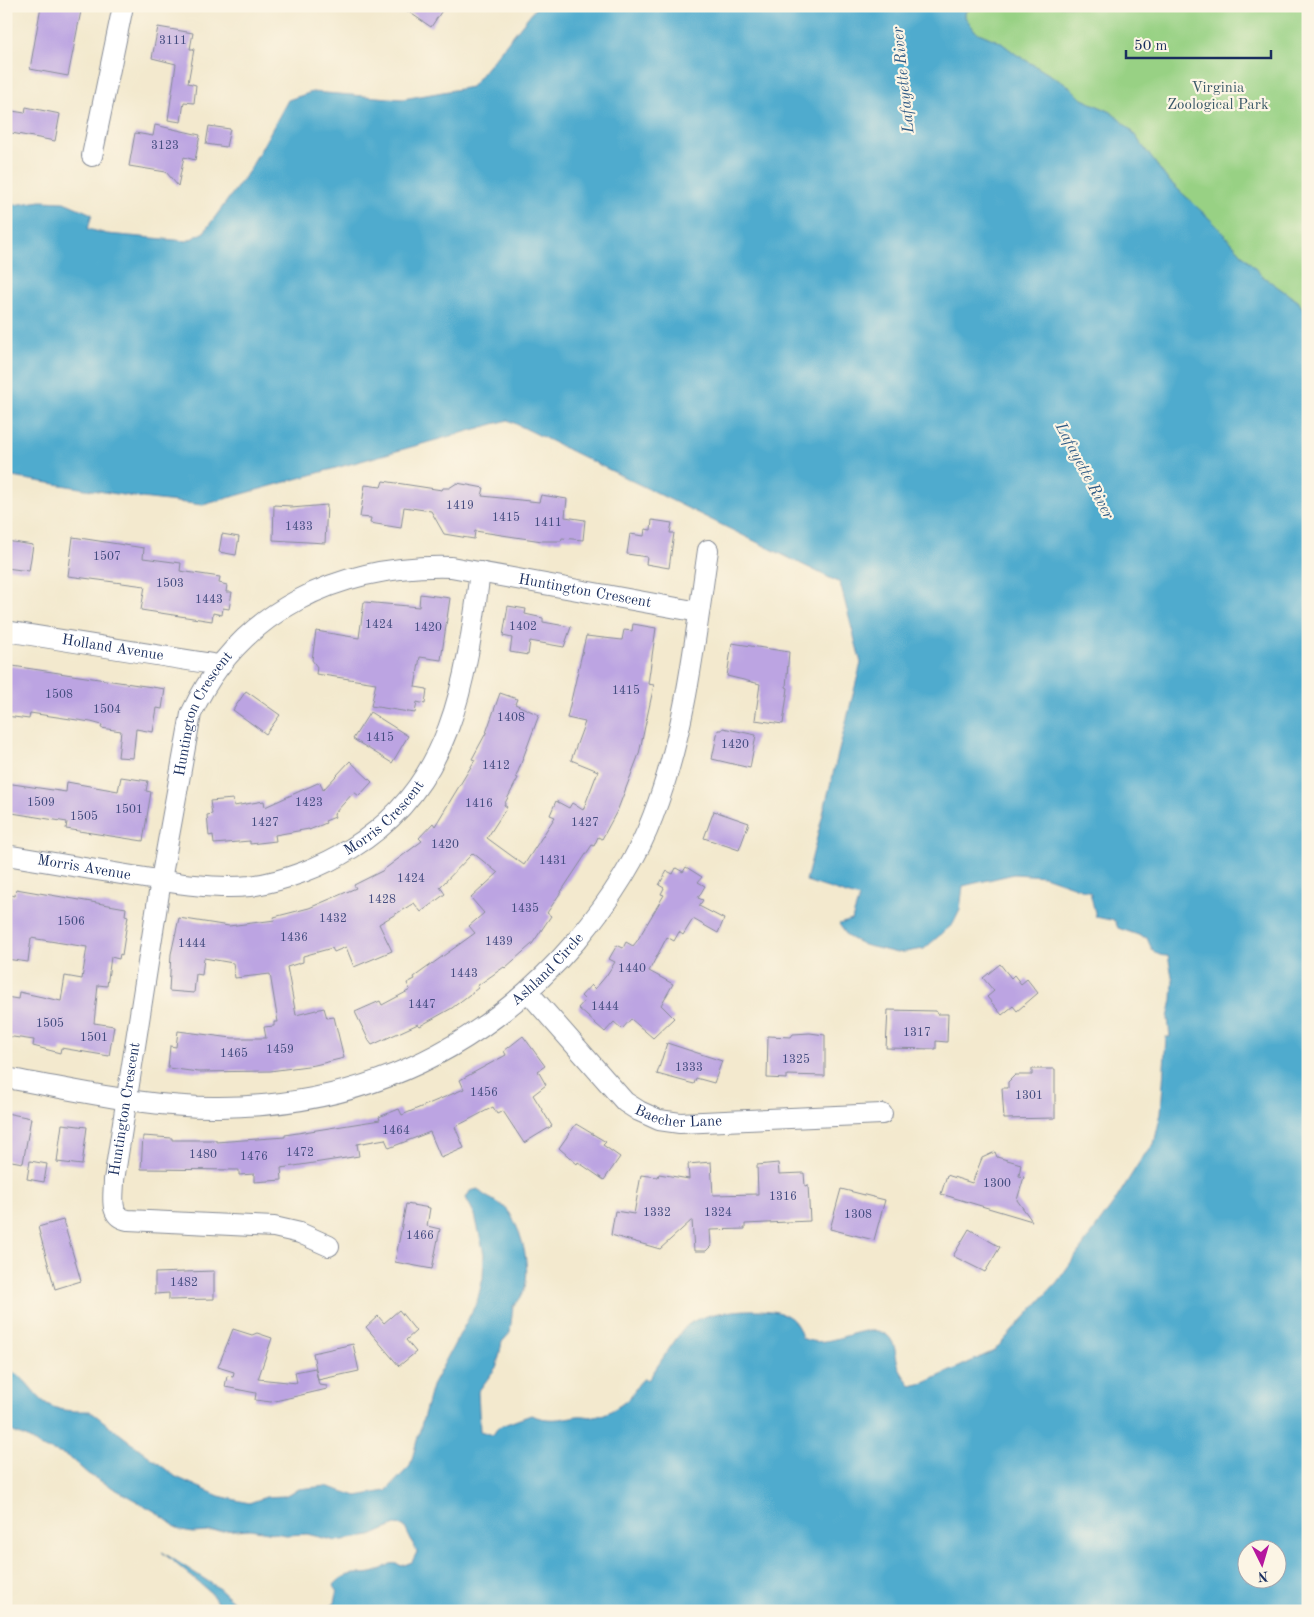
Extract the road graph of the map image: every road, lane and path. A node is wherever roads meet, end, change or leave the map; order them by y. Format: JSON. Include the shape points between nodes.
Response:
{"nodes":[{"id":1,"x":123,"y":6,"type":"edge"},
{"id":2,"x":92,"y":156,"type":"dead end"},
{"id":3,"x":708,"y":550,"type":"dead end"},
{"id":4,"x":480,"y":572,"type":"junction"},
{"id":5,"x":699,"y":612,"type":"junction"},
{"id":6,"x":6,"y":631,"type":"edge"},
{"id":7,"x":219,"y":665,"type":"junction"},
{"id":8,"x":6,"y":855,"type":"edge"},
{"id":9,"x":161,"y":880,"type":"junction"},
{"id":10,"x":528,"y":992,"type":"junction"},
{"id":11,"x":6,"y":1078,"type":"edge"},
{"id":12,"x":127,"y":1099,"type":"junction"},
{"id":13,"x":882,"y":1114,"type":"dead end"},
{"id":14,"x":329,"y":1246,"type":"dead end"}],
"edges":[{"from":1,"to":2,"type":"street"},
{"from":3,"to":5,"type":"street","name":"Ashland Circle"},
{"from":4,"to":5,"type":"street","name":"Huntington Crescent"},
{"from":4,"to":7,"type":"street","name":"Huntington Crescent","via":[[418,566],[340,581],[288,605],[252,631]]},
{"from":4,"to":9,"type":"street","name":"Morris Crescent","via":[[470,645],[446,736],[432,767],[397,815],[370,838],[342,855],[276,880],[248,886]]},
{"from":5,"to":10,"type":"street","name":"Ashland Circle","via":[[684,709],[672,760],[653,817],[616,889],[586,930]]},
{"from":6,"to":7,"type":"street","name":"Holland Avenue"},
{"from":7,"to":9,"type":"street","name":"Huntington Crescent","via":[[191,714]]},
{"from":8,"to":9,"type":"street","name":"Morris Avenue"},
{"from":9,"to":12,"type":"street","name":"Huntington Crescent"},
{"from":10,"to":12,"type":"street","name":"Ashland Circle","via":[[487,1026],[448,1050],[399,1074],[356,1088],[308,1099],[226,1107]]},
{"from":10,"to":13,"type":"street","name":"Baecher Lane","via":[[612,1090],[639,1111],[659,1120],[680,1123]]},
{"from":11,"to":12,"type":"street","name":"Ashland Circle"},
{"from":12,"to":14,"type":"street","name":"Huntington Crescent","via":[[114,1180],[113,1207],[122,1219],[274,1227],[300,1233]]}]}
